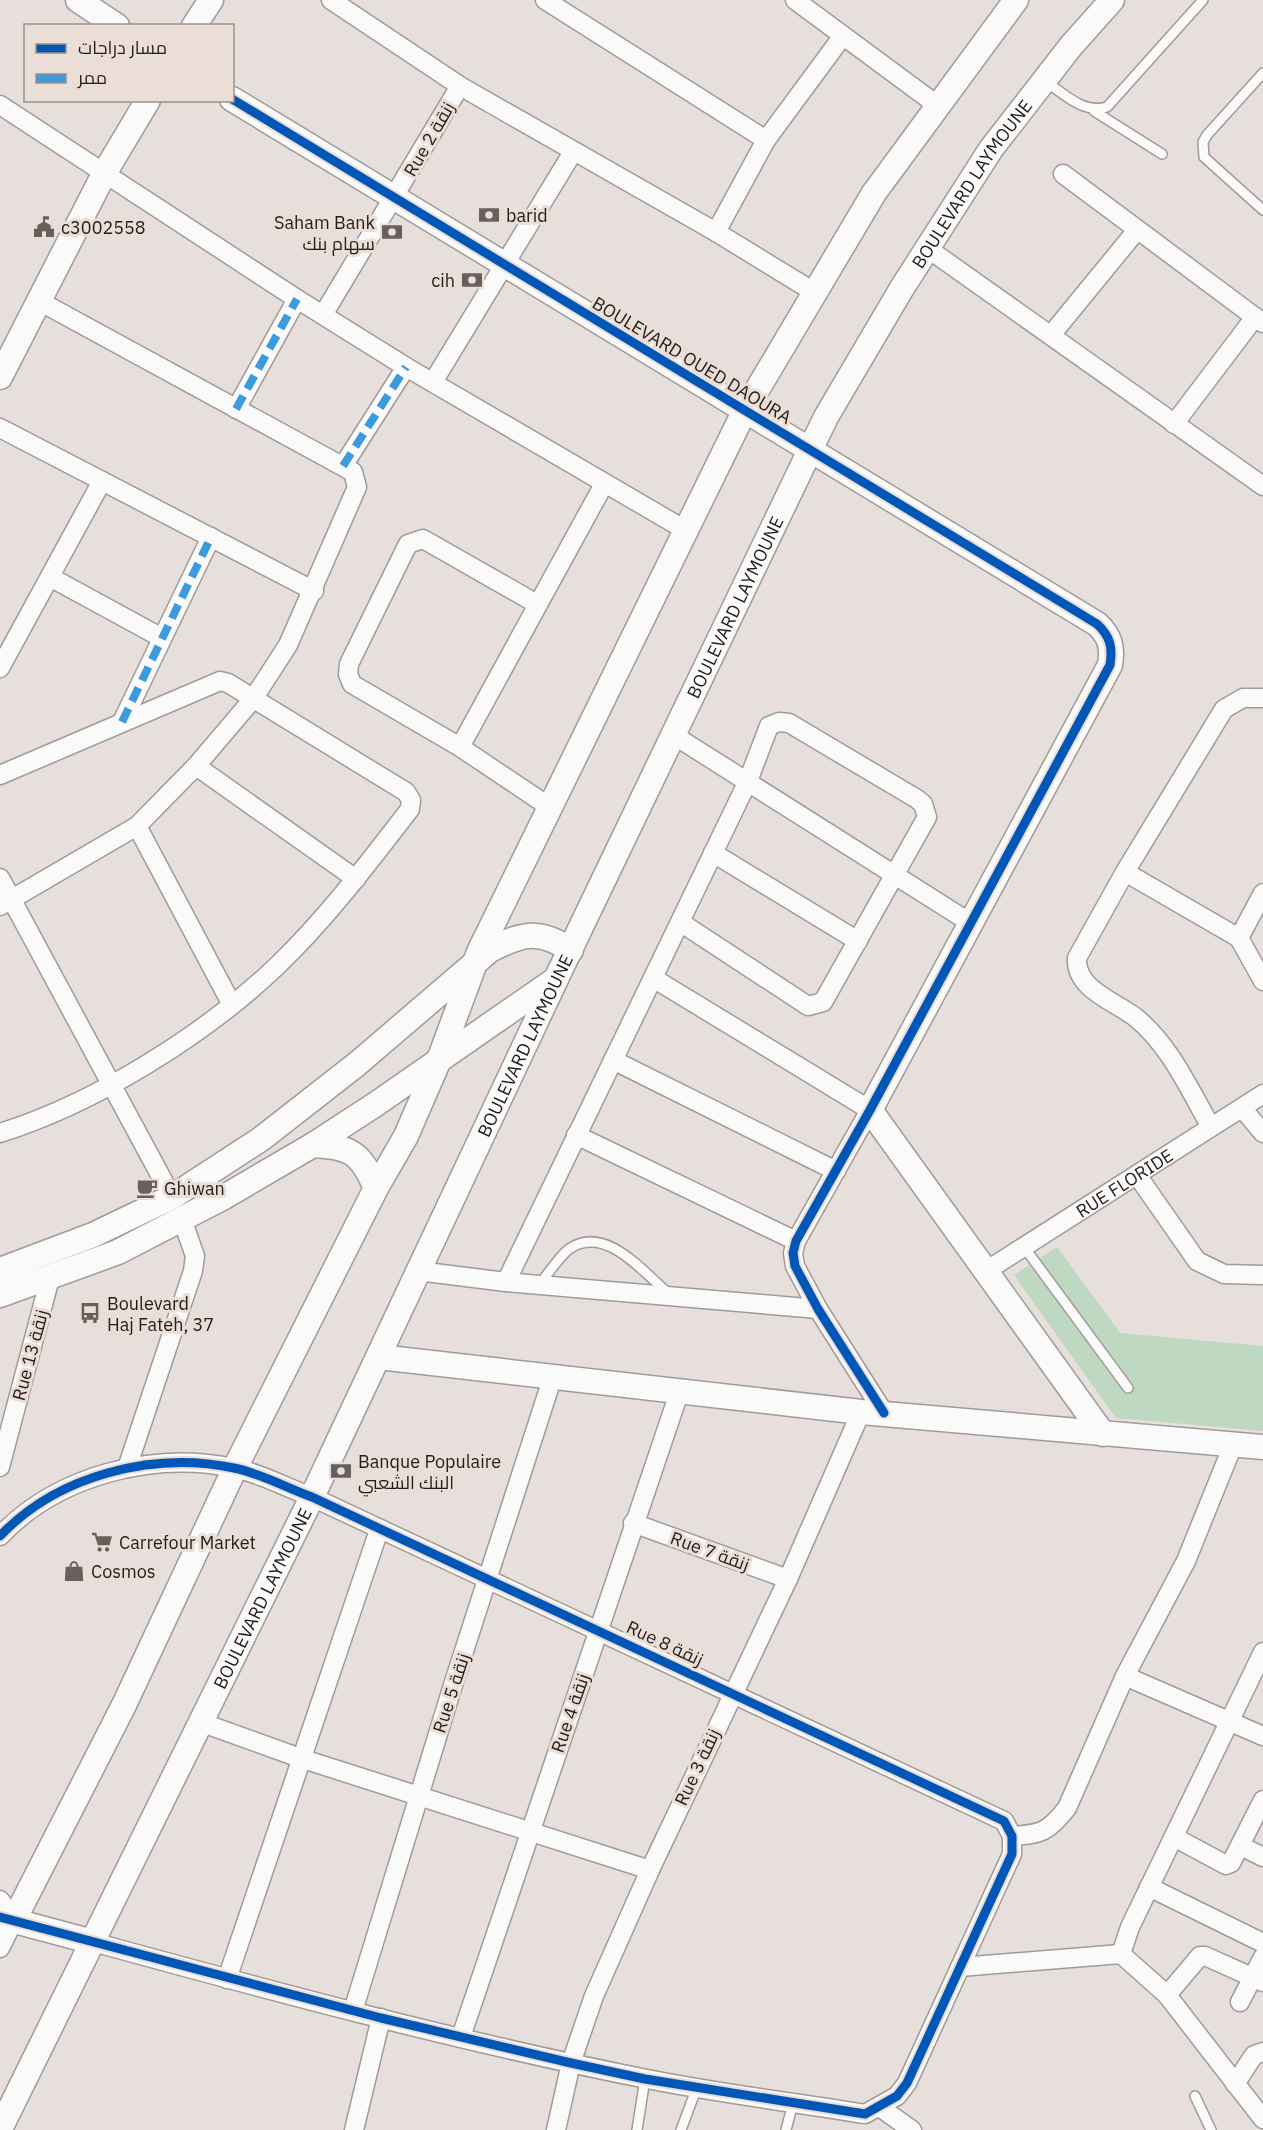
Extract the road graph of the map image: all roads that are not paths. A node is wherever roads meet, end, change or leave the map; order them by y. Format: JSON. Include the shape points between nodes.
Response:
{"nodes":[{"id":1,"x":78,"y":0,"type":"edge"},
{"id":2,"x":212,"y":0,"type":"edge"},
{"id":3,"x":545,"y":0,"type":"edge"},
{"id":4,"x":795,"y":0,"type":"edge"},
{"id":5,"x":1016,"y":0,"type":"edge"},
{"id":6,"x":1112,"y":0,"type":"edge"},
{"id":7,"x":1203,"y":0,"type":"edge"},
{"id":8,"x":342,"y":3,"type":"edge"},
{"id":9,"x":114,"y":24,"type":"edge"},
{"id":10,"x":195,"y":24,"type":"edge"},
{"id":11,"x":842,"y":37,"type":"junction"},
{"id":12,"x":1263,"y":74,"type":"edge"},
{"id":13,"x":1043,"y":80,"type":"junction"},
{"id":14,"x":460,"y":86,"type":"junction"},
{"id":15,"x":234,"y":100,"type":"edge"},
{"id":16,"x":146,"y":102,"type":"edge"},
{"id":17,"x":937,"y":105,"type":"junction"},
{"id":18,"x":2,"y":111,"type":"edge"},
{"id":19,"x":1094,"y":111,"type":"junction"},
{"id":20,"x":766,"y":140,"type":"junction"},
{"id":21,"x":573,"y":152,"type":"junction"},
{"id":22,"x":1162,"y":154,"type":"dead end"},
{"id":23,"x":105,"y":172,"type":"junction"},
{"id":24,"x":1062,"y":174,"type":"dead end"},
{"id":25,"x":394,"y":198,"type":"junction"},
{"id":26,"x":1263,"y":210,"type":"edge"},
{"id":27,"x":1137,"y":230,"type":"junction"},
{"id":28,"x":716,"y":232,"type":"junction"},
{"id":29,"x":927,"y":248,"type":"junction"},
{"id":30,"x":503,"y":264,"type":"junction"},
{"id":31,"x":814,"y":292,"type":"junction"},
{"id":32,"x":297,"y":299,"type":"junction"},
{"id":33,"x":39,"y":301,"type":"junction"},
{"id":34,"x":324,"y":315,"type":"junction"},
{"id":35,"x":1259,"y":320,"type":"edge"},
{"id":36,"x":1051,"y":335,"type":"junction"},
{"id":37,"x":406,"y":366,"type":"junction"},
{"id":38,"x":1,"y":370,"type":"edge"},
{"id":39,"x":433,"y":382,"type":"junction"},
{"id":40,"x":236,"y":409,"type":"junction"},
{"id":41,"x":744,"y":412,"type":"junction"},
{"id":42,"x":1174,"y":424,"type":"junction"},
{"id":43,"x":0,"y":428,"type":"edge"},
{"id":44,"x":810,"y":449,"type":"junction"},
{"id":45,"x":343,"y":466,"type":"junction"},
{"id":46,"x":102,"y":481,"type":"junction"},
{"id":47,"x":604,"y":484,"type":"junction"},
{"id":48,"x":1263,"y":486,"type":"edge"},
{"id":49,"x":687,"y":531,"type":"junction"},
{"id":50,"x":211,"y":537,"type":"junction"},
{"id":51,"x":50,"y":577,"type":"junction"},
{"id":52,"x":314,"y":591,"type":"junction"},
{"id":53,"x":537,"y":604,"type":"junction"},
{"id":54,"x":162,"y":639,"type":"junction"},
{"id":55,"x":0,"y":668,"type":"edge"},
{"id":56,"x":1263,"y":698,"type":"edge"},
{"id":57,"x":253,"y":699,"type":"junction"},
{"id":58,"x":122,"y":722,"type":"junction"},
{"id":59,"x":675,"y":736,"type":"junction"},
{"id":60,"x":460,"y":747,"type":"junction"},
{"id":61,"x":196,"y":766,"type":"junction"},
{"id":62,"x":0,"y":775,"type":"edge"},
{"id":63,"x":748,"y":781,"type":"junction"},
{"id":64,"x":551,"y":808,"type":"junction"},
{"id":65,"x":137,"y":826,"type":"junction"},
{"id":66,"x":713,"y":853,"type":"junction"},
{"id":67,"x":1125,"y":872,"type":"junction"},
{"id":68,"x":895,"y":874,"type":"junction"},
{"id":69,"x":0,"y":878,"type":"edge"},
{"id":70,"x":356,"y":879,"type":"junction"},
{"id":71,"x":1263,"y":893,"type":"edge"},
{"id":72,"x":6,"y":904,"type":"edge"},
{"id":73,"x":680,"y":921,"type":"junction"},
{"id":74,"x":969,"y":922,"type":"junction"},
{"id":75,"x":1239,"y":938,"type":"junction"},
{"id":76,"x":858,"y":941,"type":"junction"},
{"id":77,"x":571,"y":950,"type":"junction"},
{"id":78,"x":474,"y":963,"type":"junction"},
{"id":79,"x":653,"y":978,"type":"junction"},
{"id":80,"x":556,"y":979,"type":"junction"},
{"id":81,"x":1263,"y":981,"type":"edge"},
{"id":82,"x":232,"y":1005,"type":"junction"},
{"id":83,"x":439,"y":1060,"type":"junction"},
{"id":84,"x":613,"y":1060,"type":"junction"},
{"id":85,"x":112,"y":1084,"type":"junction"},
{"id":86,"x":1263,"y":1094,"type":"edge"},
{"id":87,"x":1242,"y":1108,"type":"junction"},
{"id":88,"x":870,"y":1110,"type":"junction"},
{"id":89,"x":1211,"y":1127,"type":"junction"},
{"id":90,"x":0,"y":1133,"type":"edge"},
{"id":91,"x":1263,"y":1133,"type":"edge"},
{"id":92,"x":576,"y":1135,"type":"junction"},
{"id":93,"x":313,"y":1145,"type":"junction"},
{"id":94,"x":836,"y":1171,"type":"junction"},
{"id":95,"x":1137,"y":1175,"type":"junction"},
{"id":96,"x":376,"y":1188,"type":"junction"},
{"id":97,"x":172,"y":1197,"type":"junction"},
{"id":98,"x":182,"y":1219,"type":"junction"},
{"id":99,"x":796,"y":1241,"type":"junction"},
{"id":100,"x":1024,"y":1248,"type":"junction"},
{"id":101,"x":0,"y":1270,"type":"edge"},
{"id":102,"x":418,"y":1271,"type":"junction"},
{"id":103,"x":986,"y":1271,"type":"junction"},
{"id":104,"x":1263,"y":1275,"type":"edge"},
{"id":105,"x":50,"y":1278,"type":"junction"},
{"id":106,"x":506,"y":1282,"type":"junction"},
{"id":107,"x":539,"y":1285,"type":"junction"},
{"id":108,"x":0,"y":1295,"type":"edge"},
{"id":109,"x":671,"y":1296,"type":"junction"},
{"id":110,"x":818,"y":1309,"type":"junction"},
{"id":111,"x":379,"y":1357,"type":"junction"},
{"id":112,"x":554,"y":1376,"type":"junction"},
{"id":113,"x":1128,"y":1388,"type":"dead end"},
{"id":114,"x":680,"y":1390,"type":"junction"},
{"id":115,"x":873,"y":1412,"type":"junction"},
{"id":116,"x":1103,"y":1434,"type":"junction"},
{"id":117,"x":1233,"y":1445,"type":"junction"},
{"id":118,"x":1263,"y":1448,"type":"edge"},
{"id":119,"x":0,"y":1467,"type":"edge"},
{"id":120,"x":128,"y":1468,"type":"junction"},
{"id":121,"x":235,"y":1468,"type":"junction"},
{"id":122,"x":312,"y":1497,"type":"junction"},
{"id":123,"x":633,"y":1523,"type":"junction"},
{"id":124,"x":379,"y":1530,"type":"junction"},
{"id":125,"x":0,"y":1536,"type":"edge"},
{"id":126,"x":489,"y":1579,"type":"junction"},
{"id":127,"x":788,"y":1579,"type":"junction"},
{"id":128,"x":599,"y":1630,"type":"junction"},
{"id":129,"x":1263,"y":1652,"type":"edge"},
{"id":130,"x":1125,"y":1676,"type":"junction"},
{"id":131,"x":732,"y":1692,"type":"junction"},
{"id":132,"x":1230,"y":1721,"type":"junction"},
{"id":133,"x":200,"y":1722,"type":"junction"},
{"id":134,"x":1263,"y":1736,"type":"edge"},
{"id":135,"x":300,"y":1758,"type":"junction"},
{"id":136,"x":419,"y":1795,"type":"junction"},
{"id":137,"x":1263,"y":1800,"type":"edge"},
{"id":138,"x":1008,"y":1828,"type":"junction"},
{"id":139,"x":528,"y":1832,"type":"junction"},
{"id":140,"x":1174,"y":1837,"type":"junction"},
{"id":141,"x":1241,"y":1846,"type":"junction"},
{"id":142,"x":1263,"y":1857,"type":"edge"},
{"id":143,"x":650,"y":1870,"type":"junction"},
{"id":144,"x":1149,"y":1887,"type":"junction"},
{"id":145,"x":0,"y":1900,"type":"edge"},
{"id":146,"x":7,"y":1918,"type":"edge"},
{"id":147,"x":93,"y":1942,"type":"junction"},
{"id":148,"x":1263,"y":1943,"type":"edge"},
{"id":149,"x":0,"y":1948,"type":"edge"},
{"id":150,"x":1121,"y":1954,"type":"junction"},
{"id":151,"x":1263,"y":1957,"type":"edge"},
{"id":152,"x":960,"y":1967,"type":"junction"},
{"id":153,"x":227,"y":1978,"type":"junction"},
{"id":154,"x":1257,"y":1980,"type":"edge"},
{"id":155,"x":1167,"y":1995,"type":"junction"},
{"id":156,"x":1240,"y":2002,"type":"dead end"},
{"id":157,"x":353,"y":2011,"type":"junction"},
{"id":158,"x":381,"y":2018,"type":"junction"},
{"id":159,"x":461,"y":2037,"type":"junction"},
{"id":160,"x":1263,"y":2052,"type":"edge"},
{"id":161,"x":571,"y":2063,"type":"junction"},
{"id":162,"x":645,"y":2079,"type":"junction"},
{"id":163,"x":1235,"y":2084,"type":"junction"},
{"id":164,"x":697,"y":2087,"type":"junction"},
{"id":165,"x":1195,"y":2096,"type":"dead end"},
{"id":166,"x":793,"y":2103,"type":"junction"},
{"id":167,"x":880,"y":2108,"type":"junction"},
{"id":168,"x":1263,"y":2119,"type":"edge"},
{"id":169,"x":0,"y":2129,"type":"edge"},
{"id":170,"x":354,"y":2130,"type":"edge"},
{"id":171,"x":556,"y":2130,"type":"edge"},
{"id":172,"x":637,"y":2130,"type":"edge"},
{"id":173,"x":681,"y":2130,"type":"edge"},
{"id":174,"x":786,"y":2130,"type":"edge"},
{"id":175,"x":912,"y":2130,"type":"edge"},
{"id":176,"x":1212,"y":2130,"type":"edge"}],
"edges":[{"from":1,"to":9,"type":"street"},
{"from":2,"to":10,"type":"street"},
{"from":3,"to":20,"type":"street"},
{"from":4,"to":11,"type":"street"},
{"from":5,"to":17,"type":"street"},
{"from":6,"to":13,"type":"street","name":"BOULEVARD LAYMOUNE"},
{"from":7,"to":19,"type":"lane","via":[[1107,107]]},
{"from":8,"to":14,"type":"street"},
{"from":11,"to":17,"type":"street"},
{"from":11,"to":20,"type":"street"},
{"from":12,"to":26,"type":"lane","via":[[1207,135],[1202,150],[1204,157]]},
{"from":13,"to":19,"type":"lane"},
{"from":13,"to":29,"type":"street","name":"BOULEVARD LAYMOUNE","via":[[990,149]]},
{"from":14,"to":21,"type":"street"},
{"from":14,"to":25,"type":"street","name":"Rue 2 زنقة"},
{"from":15,"to":25,"type":"street","name":"BOULEVARD OUED DAOURA"},
{"from":16,"to":23,"type":"street"},
{"from":17,"to":31,"type":"street","via":[[874,193]]},
{"from":18,"to":23,"type":"street"},
{"from":19,"to":22,"type":"lane"},
{"from":20,"to":28,"type":"street"},
{"from":21,"to":28,"type":"street"},
{"from":21,"to":30,"type":"street"},
{"from":23,"to":32,"type":"street"},
{"from":23,"to":33,"type":"street"},
{"from":24,"to":27,"type":"street"},
{"from":25,"to":30,"type":"street","name":"BOULEVARD OUED DAOURA"},
{"from":25,"to":34,"type":"street","name":"Rue 2 زنقة"},
{"from":27,"to":35,"type":"street"},
{"from":27,"to":36,"type":"street"},
{"from":28,"to":31,"type":"street"},
{"from":29,"to":36,"type":"street"},
{"from":29,"to":44,"type":"street","name":"BOULEVARD LAYMOUNE"},
{"from":30,"to":39,"type":"street"},
{"from":30,"to":41,"type":"street","name":"BOULEVARD OUED DAOURA"},
{"from":31,"to":41,"type":"street"},
{"from":32,"to":34,"type":"street"},
{"from":32,"to":40,"type":"street"},
{"from":33,"to":38,"type":"street"},
{"from":33,"to":40,"type":"street"},
{"from":34,"to":37,"type":"street"},
{"from":35,"to":42,"type":"street"},
{"from":36,"to":42,"type":"street"},
{"from":37,"to":39,"type":"street"},
{"from":37,"to":45,"type":"street"},
{"from":39,"to":47,"type":"street"},
{"from":40,"to":45,"type":"street"},
{"from":41,"to":44,"type":"street","name":"BOULEVARD OUED DAOURA"},
{"from":41,"to":49,"type":"street"},
{"from":42,"to":48,"type":"street"},
{"from":43,"to":46,"type":"street"},
{"from":44,"to":59,"type":"street","name":"BOULEVARD LAYMOUNE"},
{"from":44,"to":74,"type":"street","name":"BOULEVARD OUED DAOURA","via":[[1097,624],[1111,644],[1110,665]]},
{"from":45,"to":52,"type":"street","via":[[353,472],[357,487]]},
{"from":46,"to":50,"type":"street"},
{"from":46,"to":51,"type":"street"},
{"from":47,"to":49,"type":"street"},
{"from":47,"to":53,"type":"street"},
{"from":49,"to":64,"type":"street"},
{"from":50,"to":52,"type":"street"},
{"from":50,"to":54,"type":"street"},
{"from":51,"to":54,"type":"street"},
{"from":51,"to":55,"type":"street"},
{"from":52,"to":57,"type":"street","via":[[288,645]]},
{"from":53,"to":60,"type":"street"},
{"from":53,"to":60,"type":"street","via":[[423,538],[408,544],[348,674],[352,684]]},
{"from":54,"to":58,"type":"street"},
{"from":56,"to":67,"type":"street","via":[[1243,698],[1224,710]]},
{"from":57,"to":58,"type":"street","via":[[220,681]]},
{"from":57,"to":61,"type":"street"},
{"from":57,"to":70,"type":"street","via":[[406,792],[411,800],[410,809]]},
{"from":58,"to":62,"type":"street"},
{"from":59,"to":63,"type":"street"},
{"from":59,"to":77,"type":"street","name":"BOULEVARD LAYMOUNE"},
{"from":60,"to":64,"type":"street"},
{"from":61,"to":65,"type":"street"},
{"from":61,"to":70,"type":"street"},
{"from":63,"to":66,"type":"street"},
{"from":63,"to":68,"type":"street"},
{"from":63,"to":68,"type":"street","via":[[769,726],[789,723],[917,799],[927,817]]},
{"from":64,"to":78,"type":"street"},
{"from":65,"to":72,"type":"street"},
{"from":65,"to":82,"type":"street"},
{"from":66,"to":73,"type":"street"},
{"from":66,"to":76,"type":"street"},
{"from":67,"to":75,"type":"street"},
{"from":67,"to":89,"type":"street","via":[[1080,951],[1078,971],[1085,982],[1134,1016],[1157,1038]]},
{"from":68,"to":74,"type":"street"},
{"from":68,"to":76,"type":"street"},
{"from":69,"to":72,"type":"street"},
{"from":70,"to":82,"type":"street","via":[[279,964]]},
{"from":71,"to":75,"type":"street"},
{"from":72,"to":85,"type":"street"},
{"from":73,"to":76,"type":"street","via":[[808,1006],[823,1002]]},
{"from":73,"to":79,"type":"street"},
{"from":74,"to":88,"type":"street"},
{"from":75,"to":81,"type":"street"},
{"from":77,"to":78,"type":"street","via":[[546,935],[531,934],[490,950]]},
{"from":77,"to":80,"type":"street","name":"BOULEVARD LAYMOUNE"},
{"from":78,"to":83,"type":"street"},
{"from":78,"to":97,"type":"street","via":[[357,1064],[261,1139]]},
{"from":79,"to":84,"type":"street"},
{"from":79,"to":88,"type":"street"},
{"from":80,"to":83,"type":"street"},
{"from":80,"to":102,"type":"street","name":"BOULEVARD LAYMOUNE"},
{"from":82,"to":85,"type":"street","via":[[218,1018]]},
{"from":83,"to":93,"type":"street"},
{"from":83,"to":96,"type":"street","via":[[406,1136]]},
{"from":84,"to":92,"type":"street"},
{"from":84,"to":94,"type":"street"},
{"from":85,"to":90,"type":"street"},
{"from":85,"to":97,"type":"street"},
{"from":86,"to":87,"type":"street","name":"RUE FLORIDE"},
{"from":87,"to":89,"type":"street","name":"RUE FLORIDE"},
{"from":87,"to":91,"type":"street"},
{"from":88,"to":94,"type":"street"},
{"from":88,"to":103,"type":"street"},
{"from":89,"to":95,"type":"street","name":"RUE FLORIDE"},
{"from":92,"to":99,"type":"street"},
{"from":92,"to":106,"type":"street"},
{"from":93,"to":96,"type":"street","via":[[335,1146],[357,1155]]},
{"from":93,"to":98,"type":"street"},
{"from":94,"to":99,"type":"street"},
{"from":95,"to":100,"type":"street","name":"RUE FLORIDE"},
{"from":95,"to":104,"type":"street","via":[[1197,1261],[1224,1274]]},
{"from":96,"to":121,"type":"street"},
{"from":97,"to":101,"type":"street","via":[[93,1235]]},
{"from":98,"to":105,"type":"street","via":[[118,1252]]},
{"from":98,"to":120,"type":"street","via":[[195,1256],[193,1271]]},
{"from":99,"to":110,"type":"street","via":[[795,1266]]},
{"from":100,"to":103,"type":"street","name":"RUE FLORIDE"},
{"from":100,"to":113,"type":"lane"},
{"from":102,"to":106,"type":"street"},
{"from":102,"to":111,"type":"street","name":"BOULEVARD LAYMOUNE"},
{"from":103,"to":116,"type":"street"},
{"from":105,"to":108,"type":"street"},
{"from":105,"to":119,"type":"street","name":"Rue 13 زنقة"},
{"from":106,"to":107,"type":"street"},
{"from":107,"to":109,"type":"street"},
{"from":107,"to":109,"type":"lane","via":[[567,1251],[581,1242],[600,1241],[621,1252]]},
{"from":109,"to":110,"type":"street"},
{"from":110,"to":115,"type":"street"},
{"from":111,"to":112,"type":"street"},
{"from":111,"to":122,"type":"street","name":"BOULEVARD LAYMOUNE"},
{"from":112,"to":114,"type":"street"},
{"from":112,"to":126,"type":"street","name":"Rue 5 زنقة"},
{"from":114,"to":115,"type":"street"},
{"from":114,"to":123,"type":"street","name":"Rue 4 زنقة"},
{"from":115,"to":116,"type":"street"},
{"from":115,"to":127,"type":"street","name":"Rue 3 زنقة"},
{"from":116,"to":117,"type":"street"},
{"from":117,"to":118,"type":"street"},
{"from":117,"to":130,"type":"street","via":[[1186,1561]]},
{"from":120,"to":121,"type":"street","name":"Rue 8 زنقة","via":[[181,1462]]},
{"from":120,"to":125,"type":"street","name":"Rue 8 زنقة","via":[[81,1481],[44,1500]]},
{"from":121,"to":122,"type":"street","name":"Rue 8 زنقة"},
{"from":121,"to":146,"type":"street","via":[[124,1705]]},
{"from":122,"to":124,"type":"street","name":"Rue 8 زنقة"},
{"from":122,"to":133,"type":"street","name":"BOULEVARD LAYMOUNE"},
{"from":123,"to":127,"type":"street","name":"Rue 7 زنقة"},
{"from":123,"to":128,"type":"street","name":"Rue 4 زنقة"},
{"from":124,"to":126,"type":"street","name":"Rue 8 زنقة"},
{"from":124,"to":135,"type":"street"},
{"from":126,"to":128,"type":"street","name":"Rue 8 زنقة"},
{"from":126,"to":136,"type":"street","name":"Rue 5 زنقة"},
{"from":127,"to":131,"type":"street","name":"Rue 3 زنقة"},
{"from":128,"to":131,"type":"street","name":"Rue 8 زنقة"},
{"from":128,"to":139,"type":"street","name":"Rue 4 زنقة"},
{"from":129,"to":132,"type":"street"},
{"from":130,"to":132,"type":"street"},
{"from":130,"to":138,"type":"street","via":[[1067,1808],[1039,1834]]},
{"from":131,"to":138,"type":"street","name":"Rue 8 زنقة"},
{"from":131,"to":143,"type":"street","name":"Rue 3 زنقة"},
{"from":132,"to":134,"type":"street"},
{"from":132,"to":140,"type":"street"},
{"from":133,"to":135,"type":"street"},
{"from":133,"to":147,"type":"street","name":"BOULEVARD LAYMOUNE"},
{"from":135,"to":136,"type":"street"},
{"from":135,"to":153,"type":"street"},
{"from":136,"to":139,"type":"street"},
{"from":136,"to":157,"type":"street","name":"Rue 5 زنقة"},
{"from":137,"to":141,"type":"street"},
{"from":138,"to":152,"type":"street","via":[[1012,1854]]},
{"from":139,"to":143,"type":"street"},
{"from":139,"to":159,"type":"street","name":"Rue 4 زنقة"},
{"from":140,"to":141,"type":"street","via":[[1226,1865],[1235,1859]]},
{"from":140,"to":144,"type":"street"},
{"from":141,"to":142,"type":"street"},
{"from":143,"to":161,"type":"street","name":"Rue 3 زنقة","via":[[594,1996]]},
{"from":144,"to":148,"type":"street"},
{"from":144,"to":150,"type":"street"},
{"from":145,"to":146,"type":"street"},
{"from":146,"to":147,"type":"street"},
{"from":146,"to":149,"type":"street"},
{"from":147,"to":153,"type":"street"},
{"from":147,"to":169,"type":"street","name":"BOULEVARD LAYMOUNE"},
{"from":150,"to":152,"type":"street"},
{"from":150,"to":155,"type":"street"},
{"from":151,"to":154,"type":"street"},
{"from":152,"to":167,"type":"street","via":[[907,2083]]},
{"from":153,"to":157,"type":"street"},
{"from":154,"to":155,"type":"street","via":[[1200,1956]]},
{"from":154,"to":156,"type":"street"},
{"from":155,"to":163,"type":"street"},
{"from":157,"to":158,"type":"street"},
{"from":158,"to":159,"type":"street"},
{"from":158,"to":170,"type":"street"},
{"from":159,"to":161,"type":"street"},
{"from":160,"to":163,"type":"street","via":[[1254,2055]]},
{"from":161,"to":162,"type":"street"},
{"from":161,"to":171,"type":"street","name":"Rue 3 زنقة"},
{"from":162,"to":164,"type":"street"},
{"from":162,"to":172,"type":"lane"},
{"from":163,"to":168,"type":"street"},
{"from":164,"to":166,"type":"street"},
{"from":164,"to":173,"type":"lane"},
{"from":165,"to":176,"type":"lane"},
{"from":166,"to":167,"type":"street","via":[[866,2114]]},
{"from":166,"to":174,"type":"lane"},
{"from":167,"to":175,"type":"street"}]}
